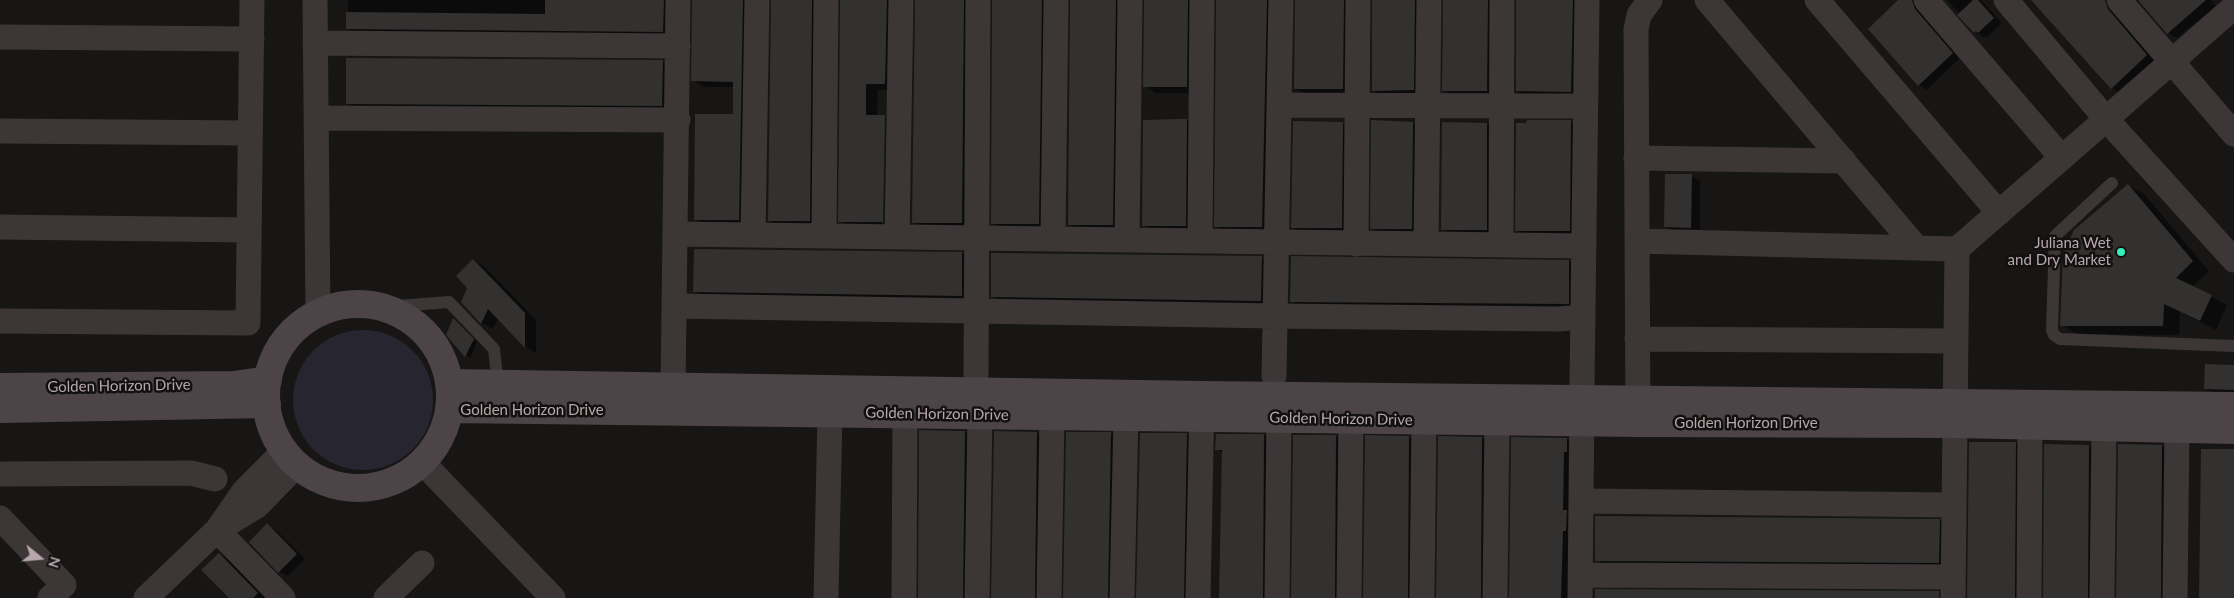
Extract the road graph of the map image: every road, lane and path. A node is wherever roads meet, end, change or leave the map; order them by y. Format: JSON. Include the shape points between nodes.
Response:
{"nodes":[{"id":1,"x":252,"y":0,"type":"edge"},
{"id":2,"x":315,"y":0,"type":"edge"},
{"id":3,"x":678,"y":0,"type":"edge"},
{"id":4,"x":757,"y":0,"type":"edge"},
{"id":5,"x":826,"y":0,"type":"edge"},
{"id":6,"x":901,"y":0,"type":"edge"},
{"id":7,"x":978,"y":0,"type":"edge"},
{"id":8,"x":1056,"y":0,"type":"edge"},
{"id":9,"x":1130,"y":0,"type":"edge"},
{"id":10,"x":1202,"y":0,"type":"edge"},
{"id":11,"x":1281,"y":0,"type":"edge"},
{"id":12,"x":1358,"y":0,"type":"edge"},
{"id":13,"x":1430,"y":0,"type":"edge"},
{"id":14,"x":1502,"y":0,"type":"edge"},
{"id":15,"x":1587,"y":0,"type":"edge"},
{"id":16,"x":1650,"y":0,"type":"edge"},
{"id":17,"x":1707,"y":0,"type":"edge"},
{"id":18,"x":1817,"y":0,"type":"edge"},
{"id":19,"x":1926,"y":0,"type":"edge"},
{"id":20,"x":2006,"y":0,"type":"edge"},
{"id":21,"x":2119,"y":0,"type":"edge"},
{"id":22,"x":2230,"y":7,"type":"edge"},
{"id":23,"x":0,"y":37,"type":"edge"},
{"id":24,"x":252,"y":39,"type":"junction"},
{"id":25,"x":315,"y":44,"type":"junction"},
{"id":26,"x":678,"y":46,"type":"junction"},
{"id":27,"x":2171,"y":62,"type":"junction"},
{"id":28,"x":1279,"y":105,"type":"junction"},
{"id":29,"x":1358,"y":105,"type":"junction"},
{"id":30,"x":1428,"y":106,"type":"junction"},
{"id":31,"x":1501,"y":106,"type":"junction"},
{"id":32,"x":1585,"y":106,"type":"junction"},
{"id":33,"x":316,"y":118,"type":"junction"},
{"id":34,"x":678,"y":120,"type":"junction"},
{"id":35,"x":2101,"y":124,"type":"junction"},
{"id":36,"x":0,"y":131,"type":"edge"},
{"id":37,"x":250,"y":133,"type":"junction"},
{"id":38,"x":2234,"y":134,"type":"edge"},
{"id":39,"x":1636,"y":158,"type":"junction"},
{"id":40,"x":2062,"y":158,"type":"junction"},
{"id":41,"x":1844,"y":161,"type":"junction"},
{"id":42,"x":2112,"y":183,"type":"dead end"},
{"id":43,"x":1999,"y":213,"type":"junction"},
{"id":44,"x":0,"y":227,"type":"edge"},
{"id":45,"x":249,"y":230,"type":"junction"},
{"id":46,"x":675,"y":234,"type":"junction"},
{"id":47,"x":753,"y":235,"type":"junction"},
{"id":48,"x":824,"y":236,"type":"junction"},
{"id":49,"x":897,"y":236,"type":"junction"},
{"id":50,"x":976,"y":237,"type":"junction"},
{"id":51,"x":1053,"y":238,"type":"junction"},
{"id":52,"x":1127,"y":240,"type":"junction"},
{"id":53,"x":1200,"y":241,"type":"junction"},
{"id":54,"x":1637,"y":241,"type":"junction"},
{"id":55,"x":1277,"y":243,"type":"junction"},
{"id":56,"x":1356,"y":244,"type":"junction"},
{"id":57,"x":1426,"y":244,"type":"junction"},
{"id":58,"x":1501,"y":245,"type":"junction"},
{"id":59,"x":1584,"y":246,"type":"junction"},
{"id":60,"x":1916,"y":247,"type":"junction"},
{"id":61,"x":1957,"y":248,"type":"junction"},
{"id":62,"x":2231,"y":252,"type":"edge"},
{"id":63,"x":674,"y":306,"type":"junction"},
{"id":64,"x":386,"y":308,"type":"junction"},
{"id":65,"x":976,"y":310,"type":"junction"},
{"id":66,"x":318,"y":313,"type":"junction"},
{"id":67,"x":1275,"y":316,"type":"junction"},
{"id":68,"x":1583,"y":317,"type":"junction"},
{"id":69,"x":0,"y":321,"type":"edge"},
{"id":70,"x":1638,"y":339,"type":"junction"},
{"id":71,"x":1956,"y":342,"type":"junction"},
{"id":72,"x":2234,"y":346,"type":"edge"},
{"id":73,"x":976,"y":376,"type":"dead end"},
{"id":74,"x":1274,"y":376,"type":"dead end"},
{"id":75,"x":498,"y":384,"type":"junction"},
{"id":76,"x":0,"y":387,"type":"edge"},
{"id":77,"x":673,"y":387,"type":"junction"},
{"id":78,"x":267,"y":392,"type":"junction"},
{"id":79,"x":449,"y":396,"type":"junction"},
{"id":80,"x":1582,"y":402,"type":"junction"},
{"id":81,"x":1202,"y":406,"type":"junction"},
{"id":82,"x":2234,"y":406,"type":"edge"},
{"id":83,"x":0,"y":409,"type":"edge"},
{"id":84,"x":1638,"y":411,"type":"junction"},
{"id":85,"x":830,"y":413,"type":"junction"},
{"id":86,"x":1955,"y":413,"type":"junction"},
{"id":87,"x":905,"y":414,"type":"junction"},
{"id":88,"x":980,"y":414,"type":"junction"},
{"id":89,"x":1052,"y":415,"type":"junction"},
{"id":90,"x":1126,"y":416,"type":"junction"},
{"id":91,"x":1278,"y":418,"type":"junction"},
{"id":92,"x":1351,"y":419,"type":"junction"},
{"id":93,"x":1424,"y":420,"type":"junction"},
{"id":94,"x":1497,"y":421,"type":"junction"},
{"id":95,"x":2030,"y":425,"type":"junction"},
{"id":96,"x":2104,"y":427,"type":"junction"},
{"id":97,"x":2176,"y":428,"type":"junction"},
{"id":98,"x":2234,"y":430,"type":"edge"},
{"id":99,"x":290,"y":458,"type":"junction"},
{"id":100,"x":422,"y":462,"type":"junction"},
{"id":101,"x":0,"y":474,"type":"edge"},
{"id":102,"x":215,"y":479,"type":"dead end"},
{"id":103,"x":1581,"y":501,"type":"junction"},
{"id":104,"x":1954,"y":505,"type":"junction"},
{"id":105,"x":0,"y":518,"type":"edge"},
{"id":106,"x":218,"y":530,"type":"junction"},
{"id":107,"x":422,"y":563,"type":"dead end"},
{"id":108,"x":1580,"y":586,"type":"edge"},
{"id":109,"x":1953,"y":588,"type":"edge"},
{"id":110,"x":158,"y":594,"type":"edge"},
{"id":111,"x":391,"y":596,"type":"edge"},
{"id":112,"x":50,"y":598,"type":"edge"},
{"id":113,"x":284,"y":598,"type":"edge"},
{"id":114,"x":553,"y":598,"type":"edge"},
{"id":115,"x":826,"y":598,"type":"edge"},
{"id":116,"x":904,"y":598,"type":"edge"},
{"id":117,"x":977,"y":598,"type":"edge"},
{"id":118,"x":1049,"y":598,"type":"edge"},
{"id":119,"x":1122,"y":598,"type":"edge"},
{"id":120,"x":1198,"y":598,"type":"edge"},
{"id":121,"x":1277,"y":598,"type":"edge"},
{"id":122,"x":1349,"y":598,"type":"edge"},
{"id":123,"x":1422,"y":598,"type":"edge"},
{"id":124,"x":1495,"y":598,"type":"edge"},
{"id":125,"x":2029,"y":598,"type":"edge"},
{"id":126,"x":2102,"y":598,"type":"edge"},
{"id":127,"x":2175,"y":598,"type":"edge"}],
"edges":[{"from":1,"to":24,"type":"street"},
{"from":2,"to":25,"type":"street"},
{"from":3,"to":26,"type":"street"},
{"from":4,"to":47,"type":"street"},
{"from":5,"to":48,"type":"street"},
{"from":6,"to":49,"type":"street"},
{"from":7,"to":50,"type":"street"},
{"from":8,"to":51,"type":"street"},
{"from":9,"to":52,"type":"street"},
{"from":10,"to":53,"type":"street"},
{"from":11,"to":28,"type":"street"},
{"from":12,"to":29,"type":"street"},
{"from":13,"to":30,"type":"street"},
{"from":14,"to":31,"type":"street"},
{"from":15,"to":32,"type":"street"},
{"from":16,"to":39,"type":"street","via":[[1639,15],[1636,29]]},
{"from":17,"to":41,"type":"street"},
{"from":18,"to":43,"type":"street"},
{"from":19,"to":40,"type":"street"},
{"from":20,"to":35,"type":"street"},
{"from":21,"to":27,"type":"street"},
{"from":22,"to":27,"type":"street"},
{"from":23,"to":24,"type":"street"},
{"from":24,"to":37,"type":"street"},
{"from":25,"to":26,"type":"street"},
{"from":25,"to":33,"type":"street"},
{"from":26,"to":34,"type":"street"},
{"from":27,"to":35,"type":"street"},
{"from":27,"to":38,"type":"street"},
{"from":28,"to":29,"type":"street"},
{"from":28,"to":55,"type":"street"},
{"from":29,"to":30,"type":"street"},
{"from":29,"to":56,"type":"street"},
{"from":30,"to":31,"type":"street"},
{"from":30,"to":57,"type":"street"},
{"from":31,"to":32,"type":"street"},
{"from":31,"to":58,"type":"street"},
{"from":32,"to":59,"type":"street"},
{"from":33,"to":34,"type":"street"},
{"from":33,"to":66,"type":"street"},
{"from":34,"to":46,"type":"street"},
{"from":35,"to":40,"type":"street"},
{"from":35,"to":62,"type":"street"},
{"from":36,"to":37,"type":"street"},
{"from":37,"to":45,"type":"street"},
{"from":39,"to":41,"type":"street"},
{"from":39,"to":54,"type":"street"},
{"from":40,"to":43,"type":"street"},
{"from":41,"to":60,"type":"street"},
{"from":42,"to":72,"type":"lane","via":[[2055,236],[2054,335],[2060,340]]},
{"from":43,"to":61,"type":"street"},
{"from":44,"to":45,"type":"street"},
{"from":45,"to":69,"type":"street","via":[[248,323]]},
{"from":46,"to":47,"type":"street"},
{"from":46,"to":63,"type":"street"},
{"from":47,"to":48,"type":"street"},
{"from":48,"to":49,"type":"street"},
{"from":49,"to":50,"type":"street"},
{"from":50,"to":51,"type":"street"},
{"from":50,"to":65,"type":"street"},
{"from":51,"to":52,"type":"street"},
{"from":52,"to":53,"type":"street"},
{"from":53,"to":55,"type":"street"},
{"from":54,"to":60,"type":"street"},
{"from":54,"to":70,"type":"street"},
{"from":55,"to":56,"type":"street"},
{"from":55,"to":67,"type":"street"},
{"from":56,"to":57,"type":"street"},
{"from":57,"to":58,"type":"street"},
{"from":58,"to":59,"type":"street"},
{"from":59,"to":68,"type":"street"},
{"from":60,"to":61,"type":"street"},
{"from":61,"to":71,"type":"street"},
{"from":63,"to":65,"type":"street"},
{"from":63,"to":77,"type":"street"},
{"from":64,"to":66,"type":"street","via":[[351,304]]},
{"from":64,"to":75,"type":"lane","via":[[449,302],[494,349]]},
{"from":64,"to":79,"type":"street","via":[[416,324],[428,336],[445,366]]},
{"from":65,"to":67,"type":"street"},
{"from":65,"to":73,"type":"street"},
{"from":66,"to":78,"type":"street","via":[[290,334],[280,348]]},
{"from":67,"to":68,"type":"street"},
{"from":67,"to":74,"type":"street"},
{"from":68,"to":80,"type":"street"},
{"from":70,"to":71,"type":"street"},
{"from":70,"to":84,"type":"street"},
{"from":71,"to":86,"type":"street"},
{"from":75,"to":77,"type":"street","name":"Golden Horizon Drive"},
{"from":75,"to":79,"type":"street","name":"Golden Horizon Drive"},
{"from":76,"to":78,"type":"street","name":"Golden Horizon Drive","via":[[234,385]]},
{"from":77,"to":81,"type":"street","name":"Golden Horizon Drive"},
{"from":78,"to":83,"type":"street","name":"Golden Horizon Drive"},
{"from":78,"to":99,"type":"street","via":[[276,436]]},
{"from":79,"to":85,"type":"street","name":"Golden Horizon Drive"},
{"from":79,"to":100,"type":"street","via":[[440,438]]},
{"from":80,"to":81,"type":"street","name":"Golden Horizon Drive"},
{"from":80,"to":84,"type":"street","name":"Golden Horizon Drive"},
{"from":80,"to":94,"type":"street","name":"Golden Horizon Drive"},
{"from":80,"to":103,"type":"street"},
{"from":81,"to":90,"type":"street","name":"Golden Horizon Drive"},
{"from":81,"to":91,"type":"street","name":"Golden Horizon Drive"},
{"from":81,"to":120,"type":"street"},
{"from":82,"to":86,"type":"street","name":"Golden Horizon Drive"},
{"from":84,"to":86,"type":"street","name":"Golden Horizon Drive"},
{"from":85,"to":87,"type":"street","name":"Golden Horizon Drive"},
{"from":85,"to":115,"type":"street"},
{"from":86,"to":95,"type":"street","name":"Golden Horizon Drive"},
{"from":86,"to":104,"type":"street"},
{"from":87,"to":88,"type":"street","name":"Golden Horizon Drive"},
{"from":87,"to":116,"type":"street"},
{"from":88,"to":89,"type":"street","name":"Golden Horizon Drive"},
{"from":88,"to":117,"type":"street"},
{"from":89,"to":90,"type":"street","name":"Golden Horizon Drive"},
{"from":89,"to":118,"type":"street"},
{"from":90,"to":119,"type":"street"},
{"from":91,"to":92,"type":"street","name":"Golden Horizon Drive"},
{"from":91,"to":121,"type":"street"},
{"from":92,"to":93,"type":"street","name":"Golden Horizon Drive"},
{"from":92,"to":122,"type":"street"},
{"from":93,"to":94,"type":"street","name":"Golden Horizon Drive"},
{"from":93,"to":123,"type":"street"},
{"from":94,"to":124,"type":"street"},
{"from":95,"to":96,"type":"street","name":"Golden Horizon Drive"},
{"from":95,"to":125,"type":"street"},
{"from":96,"to":97,"type":"street","name":"Golden Horizon Drive"},
{"from":96,"to":126,"type":"street"},
{"from":97,"to":98,"type":"street","name":"Golden Horizon Drive"},
{"from":97,"to":127,"type":"street"},
{"from":99,"to":100,"type":"street","via":[[322,481],[352,488],[368,488],[397,479]]},
{"from":99,"to":106,"type":"street","via":[[244,491]]},
{"from":100,"to":114,"type":"street"},
{"from":101,"to":102,"type":"street","via":[[190,473]]},
{"from":103,"to":104,"type":"street"},
{"from":103,"to":108,"type":"street"},
{"from":104,"to":109,"type":"street"},
{"from":105,"to":112,"type":"street","via":[[64,584]]},
{"from":106,"to":110,"type":"street"},
{"from":106,"to":113,"type":"street"},
{"from":107,"to":111,"type":"street"},
{"from":108,"to":109,"type":"street"}]}
